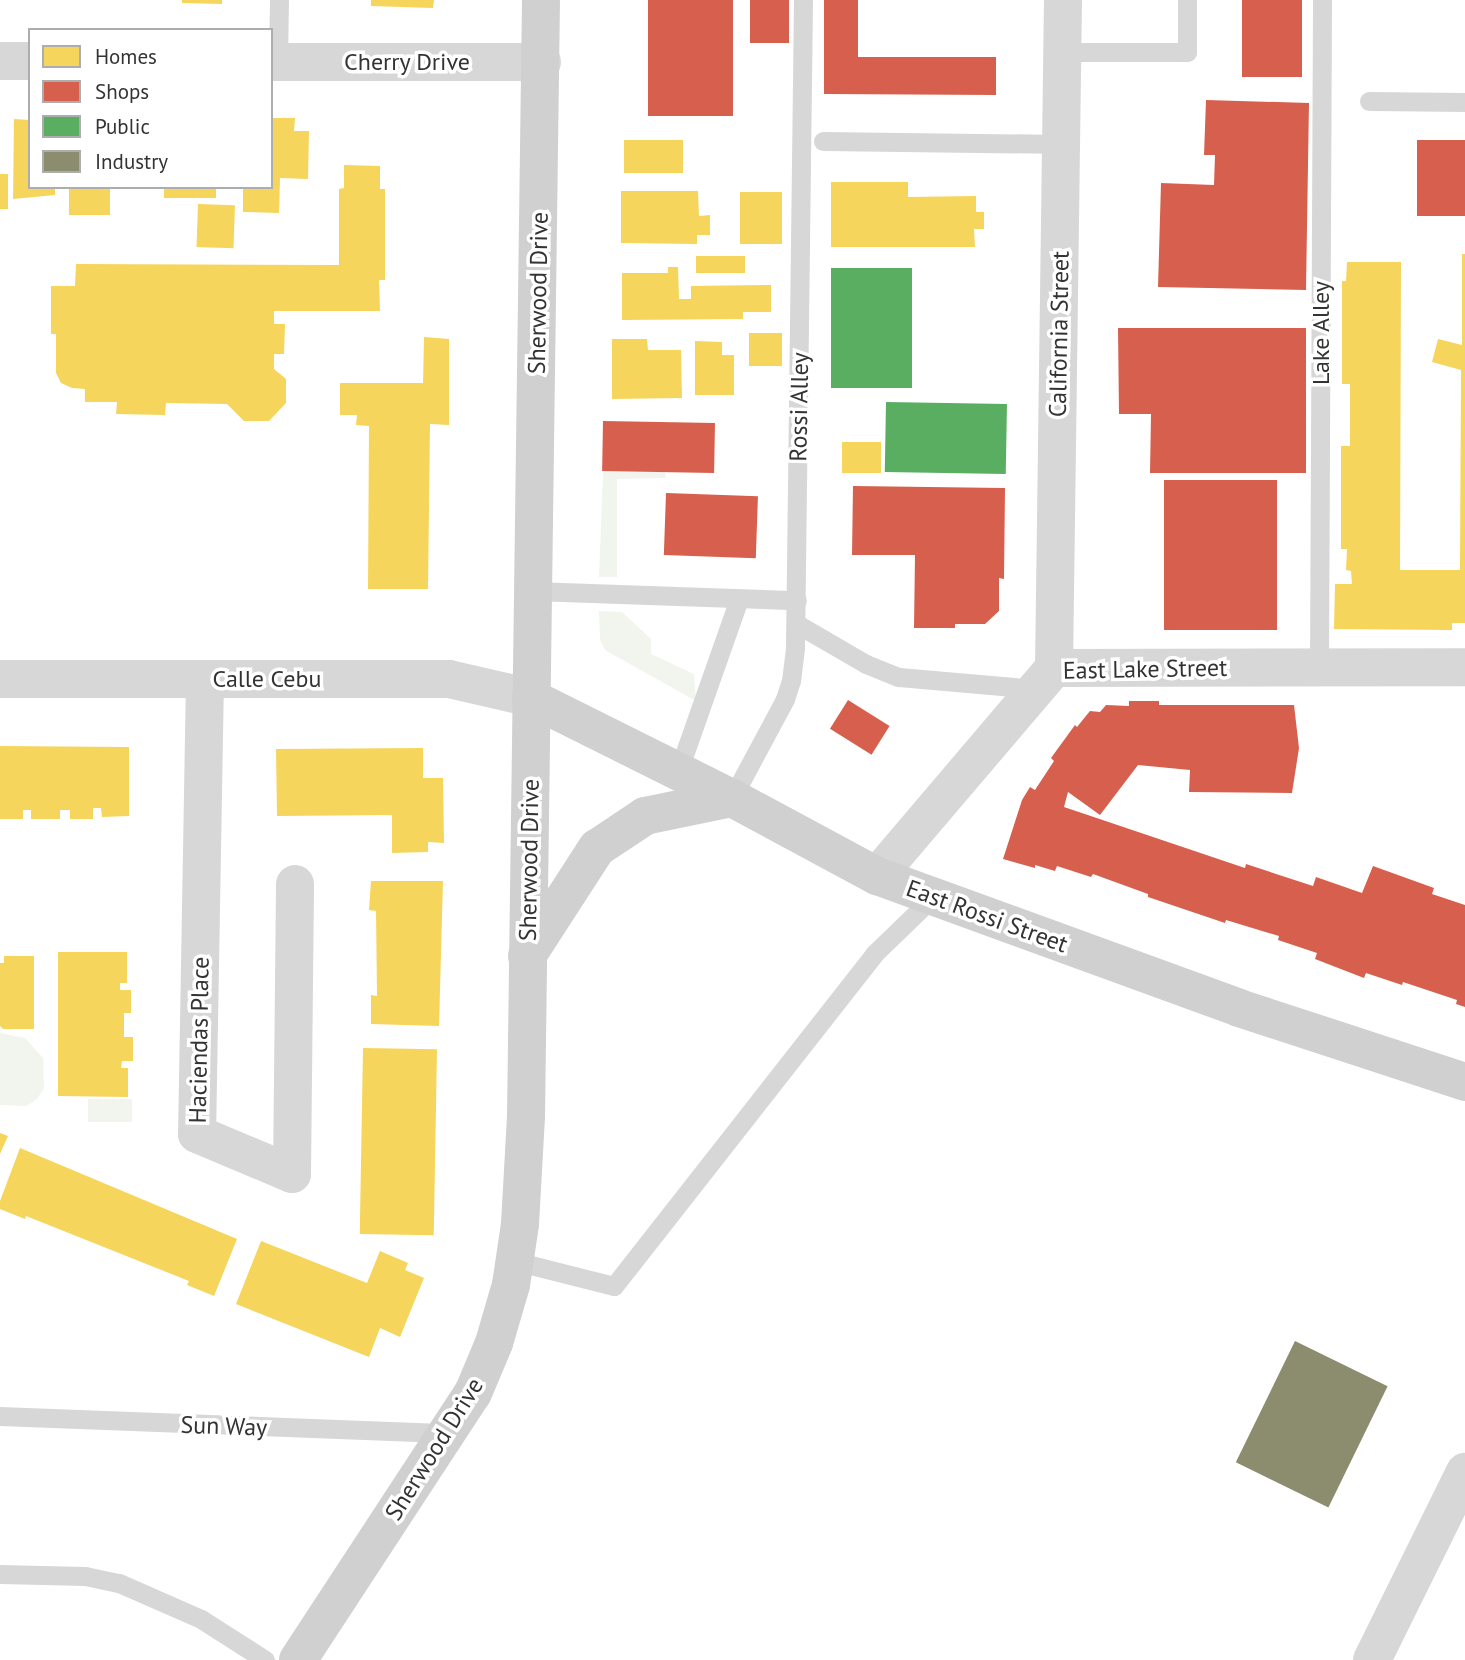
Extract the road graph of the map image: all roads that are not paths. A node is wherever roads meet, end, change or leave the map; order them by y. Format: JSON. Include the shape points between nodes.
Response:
{"nodes":[{"id":1,"x":279,"y":0,"type":"edge"},
{"id":2,"x":541,"y":0,"type":"edge"},
{"id":3,"x":803,"y":0,"type":"edge"},
{"id":4,"x":1063,"y":0,"type":"edge"},
{"id":5,"x":1187,"y":0,"type":"edge"},
{"id":6,"x":1322,"y":0,"type":"edge"},
{"id":7,"x":1063,"y":52,"type":"junction"},
{"id":8,"x":0,"y":61,"type":"edge"},
{"id":9,"x":28,"y":61,"type":"edge"},
{"id":10,"x":275,"y":62,"type":"edge"},
{"id":11,"x":542,"y":62,"type":"junction"},
{"id":12,"x":1369,"y":100,"type":"dead end"},
{"id":13,"x":1465,"y":102,"type":"edge"},
{"id":14,"x":823,"y":141,"type":"dead end"},
{"id":15,"x":1062,"y":144,"type":"junction"},
{"id":16,"x":533,"y":591,"type":"junction"},
{"id":17,"x":738,"y":599,"type":"junction"},
{"id":18,"x":797,"y":600,"type":"junction"},
{"id":19,"x":797,"y":624,"type":"junction"},
{"id":20,"x":1319,"y":667,"type":"junction"},
{"id":21,"x":1465,"y":667,"type":"edge"},
{"id":22,"x":0,"y":679,"type":"edge"},
{"id":23,"x":205,"y":679,"type":"junction"},
{"id":24,"x":1045,"y":679,"type":"junction"},
{"id":25,"x":531,"y":698,"type":"junction"},
{"id":26,"x":678,"y":772,"type":"junction"},
{"id":27,"x":732,"y":799,"type":"junction"},
{"id":28,"x":877,"y":876,"type":"junction"},
{"id":29,"x":295,"y":884,"type":"dead end"},
{"id":30,"x":933,"y":897,"type":"junction"},
{"id":31,"x":527,"y":957,"type":"junction"},
{"id":32,"x":1465,"y":1082,"type":"edge"},
{"id":33,"x":515,"y":1261,"type":"junction"},
{"id":34,"x":0,"y":1416,"type":"edge"},
{"id":35,"x":449,"y":1433,"type":"junction"},
{"id":36,"x":1462,"y":1488,"type":"edge"},
{"id":37,"x":0,"y":1574,"type":"edge"},
{"id":38,"x":265,"y":1660,"type":"edge"},
{"id":39,"x":298,"y":1660,"type":"edge"},
{"id":40,"x":1373,"y":1660,"type":"edge"}],
"edges":[{"from":1,"to":10,"type":"lane"},
{"from":2,"to":11,"type":"main road","name":"Sherwood Drive"},
{"from":3,"to":18,"type":"lane","name":"Rossi Alley"},
{"from":4,"to":7,"type":"street","name":"California Street"},
{"from":5,"to":7,"type":"lane","via":[[1187,52]]},
{"from":6,"to":20,"type":"lane","name":"Lake Alley"},
{"from":7,"to":15,"type":"street","name":"California Street"},
{"from":8,"to":9,"type":"street"},
{"from":10,"to":11,"type":"street","name":"Cherry Drive"},
{"from":11,"to":16,"type":"main road","name":"Sherwood Drive"},
{"from":12,"to":13,"type":"lane"},
{"from":14,"to":15,"type":"lane"},
{"from":15,"to":24,"type":"street","name":"California Street"},
{"from":16,"to":17,"type":"lane"},
{"from":16,"to":25,"type":"main road","name":"Sherwood Drive"},
{"from":17,"to":18,"type":"lane"},
{"from":17,"to":26,"type":"lane"},
{"from":18,"to":19,"type":"lane","name":"Rossi Alley"},
{"from":19,"to":24,"type":"lane","via":[[866,664],[899,677]]},
{"from":19,"to":27,"type":"lane","name":"Rossi Alley","via":[[785,699]]},
{"from":20,"to":21,"type":"street","name":"East Lake Street"},
{"from":20,"to":24,"type":"street","name":"East Lake Street"},
{"from":22,"to":23,"type":"street","name":"Calle Cebu"},
{"from":23,"to":25,"type":"street","name":"Calle Cebu","via":[[449,679]]},
{"from":23,"to":29,"type":"street","name":"Haciendas Place","via":[[197,1134],[292,1174]]},
{"from":24,"to":28,"type":"street","name":"East Lake Street"},
{"from":25,"to":26,"type":"main road","name":"East Rossi Street"},
{"from":25,"to":31,"type":"main road","name":"Sherwood Drive"},
{"from":26,"to":27,"type":"main road","name":"East Rossi Street"},
{"from":27,"to":28,"type":"main road","name":"East Rossi Street"},
{"from":27,"to":31,"type":"main road","via":[[645,816],[597,848]]},
{"from":28,"to":30,"type":"main road","name":"East Rossi Street"},
{"from":30,"to":32,"type":"main road","name":"East Rossi Street","via":[[1239,1008]]},
{"from":30,"to":33,"type":"lane","via":[[874,954],[614,1286]]},
{"from":31,"to":33,"type":"main road","name":"Sherwood Drive","via":[[526,1116]]},
{"from":33,"to":35,"type":"main road","name":"Sherwood Drive","via":[[494,1343],[473,1393]]},
{"from":34,"to":35,"type":"lane","name":"Sun Way"},
{"from":35,"to":39,"type":"main road","name":"Sherwood Drive"},
{"from":36,"to":40,"type":"street"},
{"from":37,"to":38,"type":"lane","via":[[85,1576],[119,1583],[201,1619]]}]}
